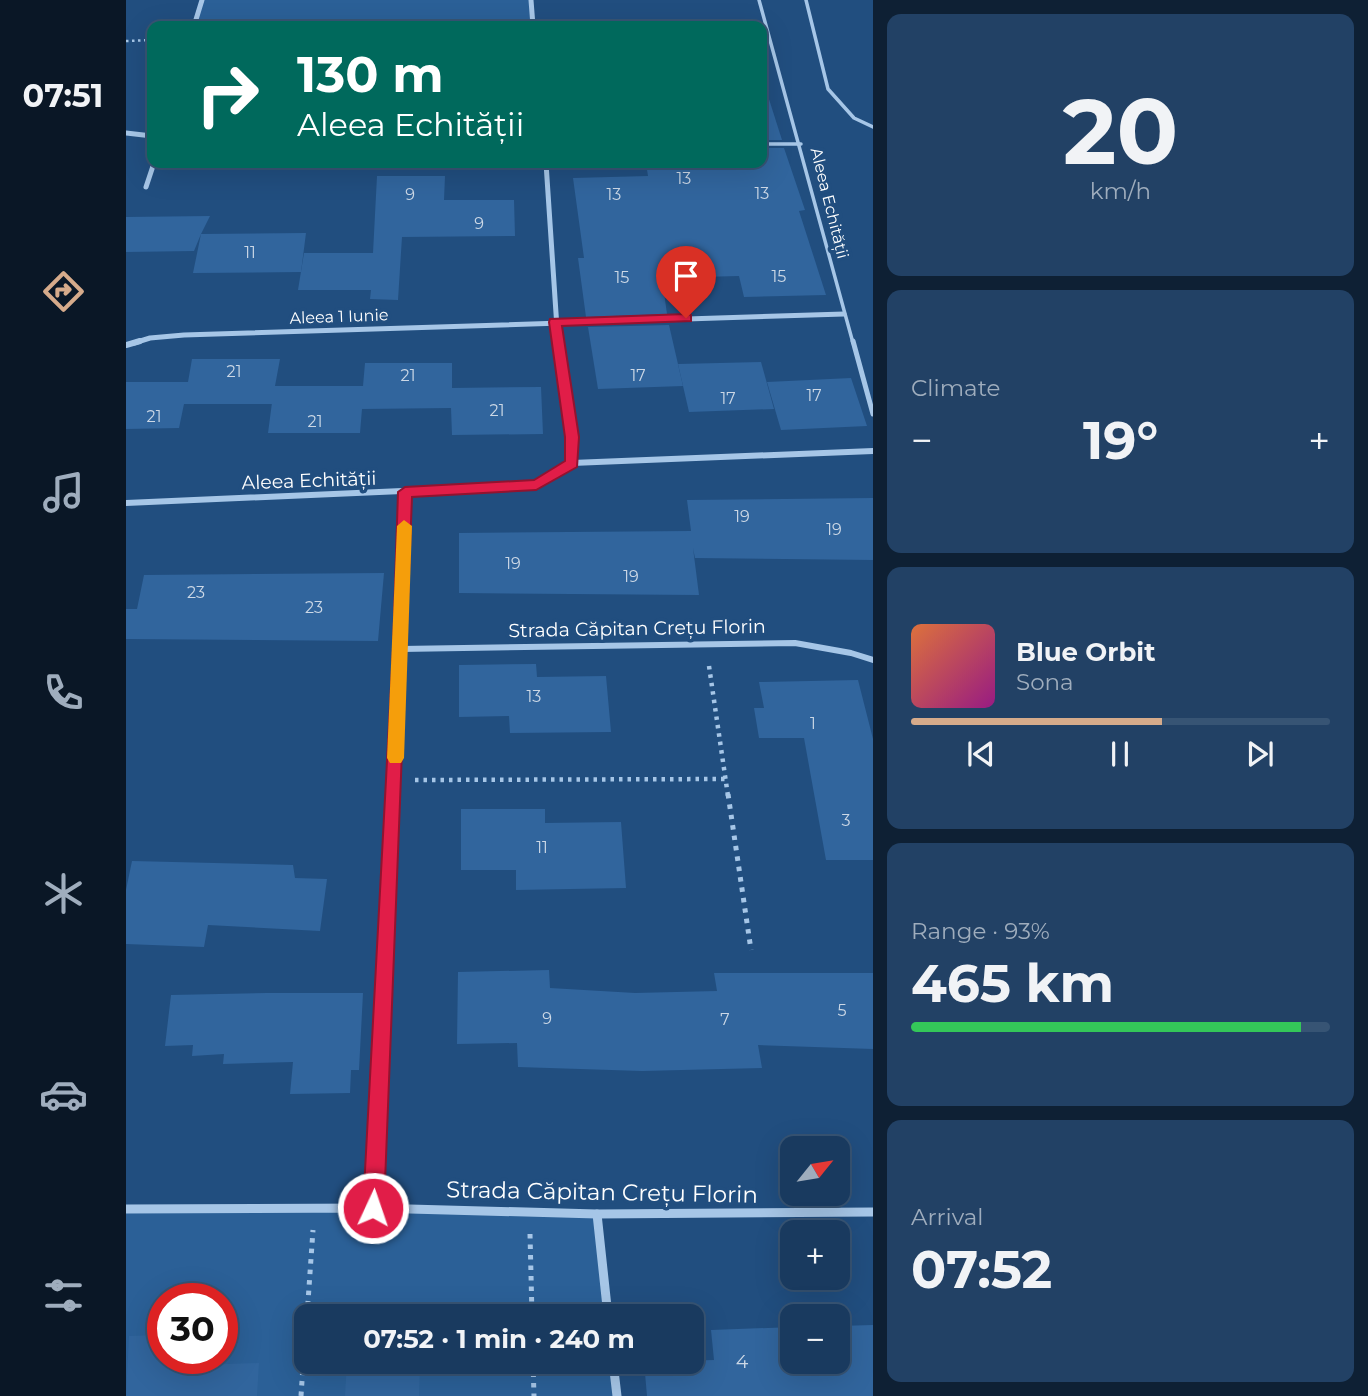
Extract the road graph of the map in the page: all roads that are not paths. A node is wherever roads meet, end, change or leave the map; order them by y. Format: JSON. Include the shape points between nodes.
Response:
{"nodes":[{"id":1,"x":202,"y":0,"type":"edge"},
{"id":2,"x":531,"y":0,"type":"edge"},
{"id":3,"x":759,"y":0,"type":"edge"},
{"id":4,"x":806,"y":0,"type":"edge"},
{"id":5,"x":196,"y":21,"type":"edge"},
{"id":6,"x":533,"y":21,"type":"edge"},
{"id":7,"x":765,"y":21,"type":"edge"},
{"id":8,"x":767,"y":27,"type":"edge"},
{"id":9,"x":873,"y":127,"type":"edge"},
{"id":10,"x":126,"y":133,"type":"edge"},
{"id":11,"x":147,"y":135,"type":"edge"},
{"id":12,"x":767,"y":144,"type":"edge"},
{"id":13,"x":801,"y":144,"type":"junction"},
{"id":14,"x":152,"y":168,"type":"edge"},
{"id":15,"x":546,"y":168,"type":"edge"},
{"id":16,"x":146,"y":187,"type":"dead end"},
{"id":17,"x":844,"y":314,"type":"junction"},
{"id":18,"x":555,"y":322,"type":"junction"},
{"id":19,"x":126,"y":345,"type":"edge"},
{"id":20,"x":873,"y":414,"type":"edge"},
{"id":21,"x":873,"y":451,"type":"edge"},
{"id":22,"x":572,"y":463,"type":"junction"},
{"id":23,"x":405,"y":492,"type":"junction"},
{"id":24,"x":126,"y":503,"type":"edge"},
{"id":25,"x":401,"y":649,"type":"junction"},
{"id":26,"x":873,"y":660,"type":"edge"},
{"id":27,"x":373,"y":1208,"type":"junction"},
{"id":28,"x":126,"y":1209,"type":"edge"},
{"id":29,"x":873,"y":1212,"type":"edge"},
{"id":30,"x":597,"y":1214,"type":"junction"},
{"id":31,"x":607,"y":1304,"type":"edge"},
{"id":32,"x":614,"y":1374,"type":"edge"},
{"id":33,"x":617,"y":1396,"type":"edge"}],
"edges":[{"from":1,"to":5,"type":"street"},
{"from":2,"to":6,"type":"street"},
{"from":3,"to":7,"type":"lane","name":"Aleea Echității"},
{"from":4,"to":9,"type":"lane","via":[[828,89],[854,118]]},
{"from":8,"to":13,"type":"lane","name":"Aleea Echității"},
{"from":10,"to":11,"type":"street"},
{"from":12,"to":13,"type":"lane"},
{"from":13,"to":17,"type":"lane","name":"Aleea Echității"},
{"from":14,"to":16,"type":"street"},
{"from":15,"to":18,"type":"street"},
{"from":17,"to":18,"type":"street","name":"Aleea 1 Iunie"},
{"from":17,"to":20,"type":"lane","name":"Aleea Echității"},
{"from":18,"to":19,"type":"street","name":"Aleea 1 Iunie","via":[[184,335]]},
{"from":18,"to":22,"type":"street"},
{"from":21,"to":22,"type":"street","name":"Aleea Echității"},
{"from":22,"to":23,"type":"street","name":"Aleea Echității","via":[[536,485]]},
{"from":23,"to":24,"type":"street","name":"Aleea Echității"},
{"from":23,"to":25,"type":"street"},
{"from":25,"to":26,"type":"street","name":"Strada Căpitan Crețu Florin","via":[[795,643]]},
{"from":25,"to":27,"type":"street"},
{"from":27,"to":28,"type":"street","name":"Strada Căpitan Crețu Florin"},
{"from":27,"to":30,"type":"street","name":"Strada Căpitan Crețu Florin"},
{"from":29,"to":30,"type":"street","name":"Strada Căpitan Crețu Florin"},
{"from":30,"to":31,"type":"street"},
{"from":32,"to":33,"type":"street"}]}
